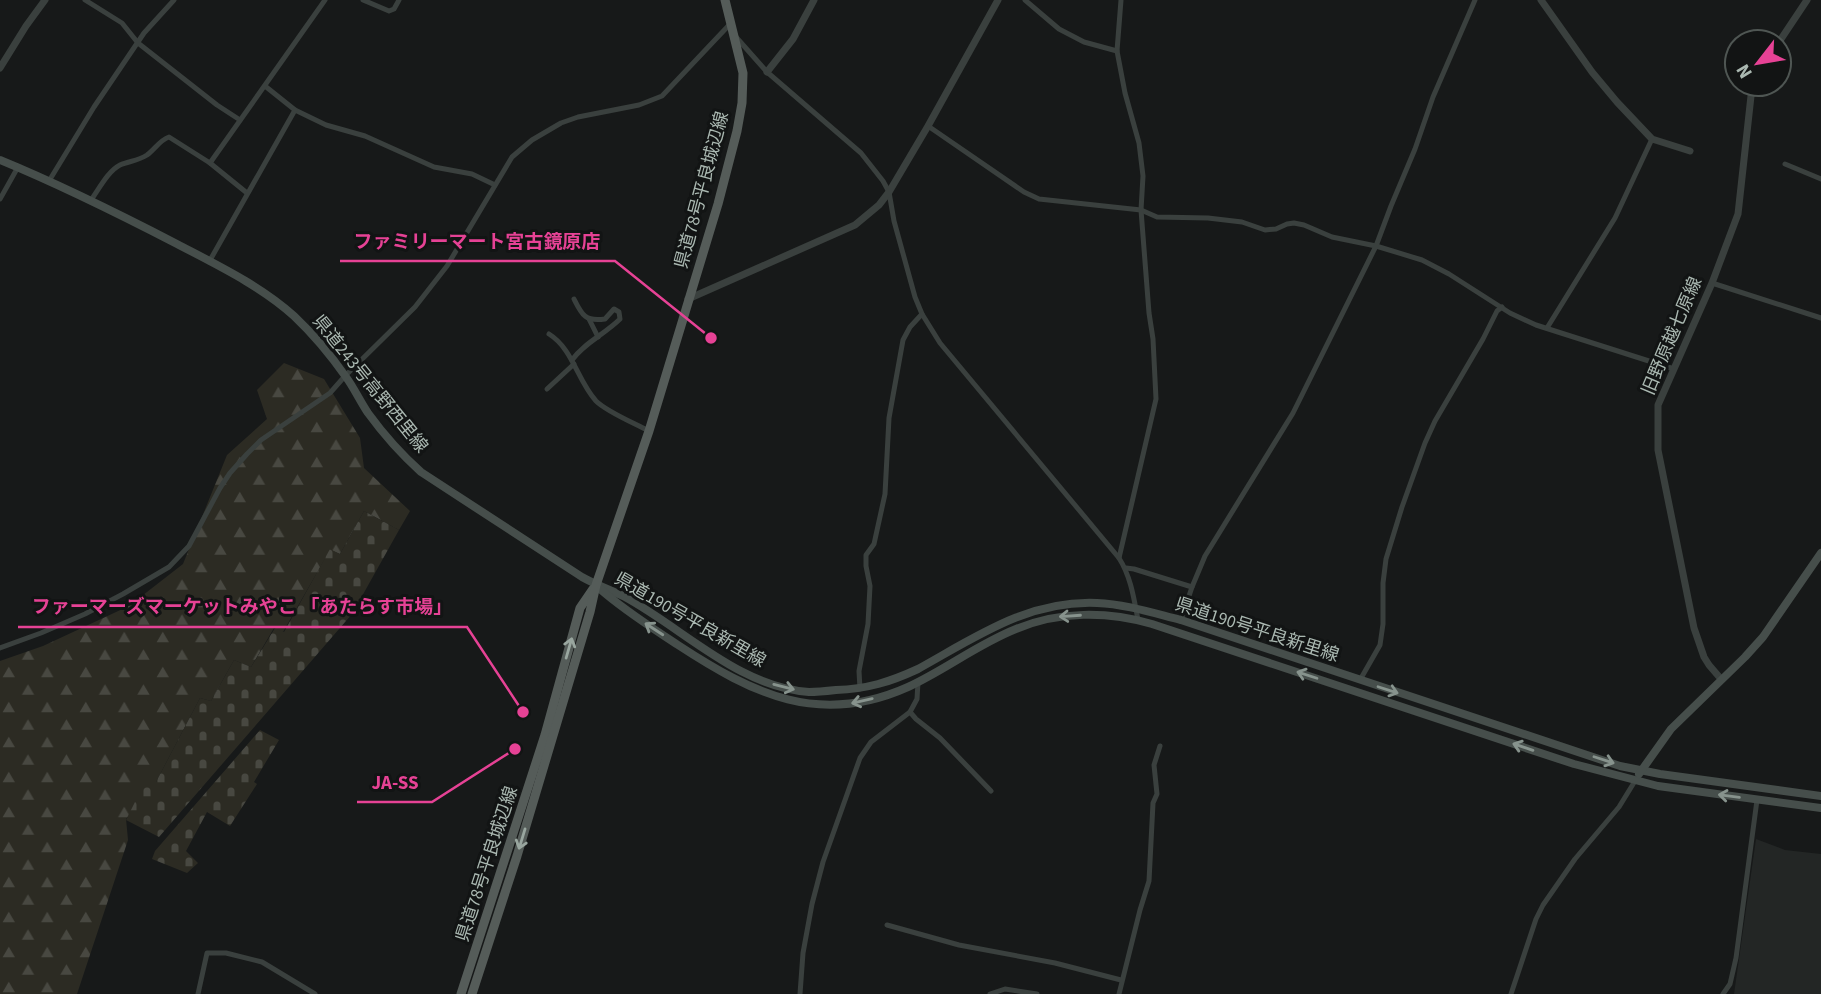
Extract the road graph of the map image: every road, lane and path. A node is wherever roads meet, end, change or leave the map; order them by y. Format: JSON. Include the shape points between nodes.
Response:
{"nodes":[{"id":1,"x":45,"y":0,"type":"edge"},
{"id":2,"x":85,"y":0,"type":"edge"},
{"id":3,"x":174,"y":0,"type":"edge"},
{"id":4,"x":325,"y":0,"type":"edge"},
{"id":5,"x":363,"y":0,"type":"edge"},
{"id":6,"x":399,"y":0,"type":"edge"},
{"id":7,"x":725,"y":0,"type":"edge"},
{"id":8,"x":814,"y":0,"type":"edge"},
{"id":9,"x":998,"y":0,"type":"edge"},
{"id":10,"x":1025,"y":0,"type":"edge"},
{"id":11,"x":1121,"y":0,"type":"edge"},
{"id":12,"x":1475,"y":0,"type":"edge"},
{"id":13,"x":1541,"y":0,"type":"edge"},
{"id":14,"x":1807,"y":0,"type":"edge"},
{"id":15,"x":731,"y":23,"type":"junction"},
{"id":16,"x":1788,"y":28,"type":"edge"},
{"id":17,"x":734,"y":34,"type":"junction"},
{"id":18,"x":138,"y":43,"type":"junction"},
{"id":19,"x":1117,"y":51,"type":"junction"},
{"id":20,"x":0,"y":68,"type":"edge"},
{"id":21,"x":766,"y":72,"type":"junction"},
{"id":22,"x":265,"y":86,"type":"junction"},
{"id":23,"x":1751,"y":98,"type":"edge"},
{"id":24,"x":295,"y":110,"type":"junction"},
{"id":25,"x":240,"y":120,"type":"junction"},
{"id":26,"x":928,"y":126,"type":"junction"},
{"id":27,"x":1653,"y":139,"type":"junction"},
{"id":28,"x":1690,"y":151,"type":"dead end"},
{"id":29,"x":0,"y":160,"type":"edge"},
{"id":30,"x":210,"y":163,"type":"junction"},
{"id":31,"x":1785,"y":164,"type":"dead end"},
{"id":32,"x":18,"y":167,"type":"junction"},
{"id":33,"x":1821,"y":178,"type":"edge"},
{"id":34,"x":49,"y":181,"type":"junction"},
{"id":35,"x":495,"y":185,"type":"junction"},
{"id":36,"x":889,"y":192,"type":"junction"},
{"id":37,"x":247,"y":193,"type":"junction"},
{"id":38,"x":0,"y":199,"type":"edge"},
{"id":39,"x":91,"y":200,"type":"junction"},
{"id":40,"x":1141,"y":210,"type":"junction"},
{"id":41,"x":1376,"y":246,"type":"junction"},
{"id":42,"x":209,"y":262,"type":"junction"},
{"id":43,"x":1712,"y":283,"type":"junction"},
{"id":44,"x":573,"y":299,"type":"dead end"},
{"id":45,"x":688,"y":299,"type":"junction"},
{"id":46,"x":1502,"y":307,"type":"junction"},
{"id":47,"x":922,"y":314,"type":"junction"},
{"id":48,"x":1821,"y":318,"type":"edge"},
{"id":49,"x":589,"y":319,"type":"junction"},
{"id":50,"x":1548,"y":328,"type":"junction"},
{"id":51,"x":549,"y":334,"type":"dead end"},
{"id":52,"x":598,"y":337,"type":"junction"},
{"id":53,"x":573,"y":362,"type":"junction"},
{"id":54,"x":1674,"y":369,"type":"junction"},
{"id":55,"x":345,"y":376,"type":"junction"},
{"id":56,"x":547,"y":389,"type":"dead end"},
{"id":57,"x":649,"y":432,"type":"junction"},
{"id":58,"x":1821,"y":553,"type":"edge"},
{"id":59,"x":1119,"y":558,"type":"junction"},
{"id":60,"x":1126,"y":568,"type":"junction"},
{"id":61,"x":596,"y":585,"type":"junction"},
{"id":62,"x":1192,"y":587,"type":"junction"},
{"id":63,"x":1136,"y":609,"type":"junction"},
{"id":64,"x":1138,"y":620,"type":"junction"},
{"id":65,"x":1181,"y":620,"type":"junction"},
{"id":66,"x":0,"y":648,"type":"edge"},
{"id":67,"x":1721,"y":679,"type":"junction"},
{"id":68,"x":1360,"y":680,"type":"junction"},
{"id":69,"x":918,"y":682,"type":"junction"},
{"id":70,"x":860,"y":689,"type":"junction"},
{"id":71,"x":910,"y":712,"type":"junction"},
{"id":72,"x":1160,"y":746,"type":"dead end"},
{"id":73,"x":1641,"y":771,"type":"junction"},
{"id":74,"x":1635,"y":781,"type":"junction"},
{"id":75,"x":992,"y":791,"type":"dead end"},
{"id":76,"x":1821,"y":796,"type":"edge"},
{"id":77,"x":1757,"y":800,"type":"junction"},
{"id":78,"x":1821,"y":808,"type":"edge"},
{"id":79,"x":887,"y":925,"type":"dead end"},
{"id":80,"x":1121,"y":981,"type":"junction"},
{"id":81,"x":198,"y":994,"type":"edge"},
{"id":82,"x":315,"y":994,"type":"edge"},
{"id":83,"x":461,"y":994,"type":"edge"},
{"id":84,"x":472,"y":994,"type":"edge"},
{"id":85,"x":800,"y":994,"type":"edge"},
{"id":86,"x":990,"y":994,"type":"edge"},
{"id":87,"x":1037,"y":994,"type":"edge"},
{"id":88,"x":1119,"y":994,"type":"edge"},
{"id":89,"x":1511,"y":994,"type":"edge"},
{"id":90,"x":1723,"y":994,"type":"edge"}],
"edges":[{"from":1,"to":20,"type":"street"},
{"from":2,"to":18,"type":"street","via":[[122,23]]},
{"from":3,"to":18,"type":"street"},
{"from":4,"to":22,"type":"street"},
{"from":5,"to":6,"type":"street","via":[[389,11]]},
{"from":7,"to":15,"type":"main road","name":"県道78号平良城辺線"},
{"from":8,"to":21,"type":"street","via":[[793,39]]},
{"from":9,"to":26,"type":"street"},
{"from":10,"to":19,"type":"street","via":[[1067,34]]},
{"from":11,"to":19,"type":"street"},
{"from":12,"to":41,"type":"street"},
{"from":13,"to":27,"type":"street","via":[[1592,72]]},
{"from":14,"to":16,"type":"street"},
{"from":15,"to":17,"type":"main road","name":"県道78号平良城辺線"},
{"from":15,"to":35,"type":"street","via":[[663,96],[561,123],[512,157]]},
{"from":17,"to":21,"type":"street"},
{"from":17,"to":45,"type":"main road","name":"県道78号平良城辺線","via":[[743,73],[742,103]]},
{"from":18,"to":25,"type":"street"},
{"from":18,"to":34,"type":"street"},
{"from":19,"to":40,"type":"street","via":[[1139,144]]},
{"from":21,"to":36,"type":"street","via":[[861,153]]},
{"from":22,"to":24,"type":"street"},
{"from":22,"to":25,"type":"street"},
{"from":23,"to":43,"type":"street","name":"旧野原越七原線","via":[[1738,214]]},
{"from":24,"to":35,"type":"street","via":[[434,167],[472,174]]},
{"from":24,"to":37,"type":"street"},
{"from":25,"to":30,"type":"street"},
{"from":26,"to":36,"type":"street"},
{"from":26,"to":40,"type":"street","via":[[1039,198]]},
{"from":27,"to":28,"type":"street"},
{"from":27,"to":50,"type":"street","via":[[1615,218]]},
{"from":29,"to":32,"type":"main road","name":"県道243号高野西里線"},
{"from":30,"to":37,"type":"street"},
{"from":30,"to":39,"type":"street","via":[[174,139],[164,138],[146,156],[113,170]]},
{"from":31,"to":33,"type":"street"},
{"from":32,"to":34,"type":"main road","name":"県道243号高野西里線"},
{"from":32,"to":38,"type":"street"},
{"from":34,"to":39,"type":"main road","name":"県道243号高野西里線"},
{"from":35,"to":55,"type":"street","via":[[435,282]]},
{"from":36,"to":45,"type":"street","via":[[855,225]]},
{"from":36,"to":47,"type":"street"},
{"from":37,"to":42,"type":"street"},
{"from":39,"to":42,"type":"main road","name":"県道243号高野西里線"},
{"from":40,"to":41,"type":"street","via":[[1157,217],[1242,222],[1265,230],[1294,223]]},
{"from":40,"to":59,"type":"street","via":[[1156,400]]},
{"from":41,"to":46,"type":"street","via":[[1437,267]]},
{"from":41,"to":62,"type":"street","via":[[1293,413],[1205,556]]},
{"from":42,"to":55,"type":"main road","name":"県道243号高野西里線","via":[[295,317]]},
{"from":43,"to":48,"type":"street"},
{"from":43,"to":54,"type":"street","name":"旧野原越七原線"},
{"from":44,"to":49,"type":"street"},
{"from":45,"to":57,"type":"main road","name":"県道78号平良城辺線"},
{"from":46,"to":50,"type":"street"},
{"from":46,"to":68,"type":"street","via":[[1425,443],[1386,559],[1380,645]]},
{"from":47,"to":59,"type":"street","via":[[940,343]]},
{"from":47,"to":70,"type":"street","via":[[903,340],[888,418],[885,494],[874,544],[866,555],[870,586]]},
{"from":49,"to":52,"type":"street"},
{"from":49,"to":52,"type":"street","via":[[605,319],[614,309],[619,313],[620,319]]},
{"from":50,"to":54,"type":"street"},
{"from":51,"to":53,"type":"street","via":[[560,341]]},
{"from":52,"to":53,"type":"street","via":[[580,349]]},
{"from":53,"to":56,"type":"street"},
{"from":53,"to":57,"type":"street","via":[[595,400]]},
{"from":54,"to":67,"type":"street","name":"旧野原越七原線","via":[[1658,405],[1658,450],[1694,628],[1704,657]]},
{"from":55,"to":61,"type":"main road","name":"県道243号高野西里線","via":[[381,430],[421,472]]},
{"from":55,"to":66,"type":"street","via":[[330,393],[247,454],[220,488],[189,546],[169,567],[85,614]]},
{"from":57,"to":61,"type":"main road","name":"県道78号平良城辺線"},
{"from":58,"to":67,"type":"main road","via":[[1763,637]]},
{"from":59,"to":60,"type":"street"},
{"from":60,"to":62,"type":"street"},
{"from":60,"to":63,"type":"street"},
{"from":69,"to":61,"type":"main road","name":"県道190号平良新里線","one_way":true,"via":[[852,704],[826,705],[772,696],[699,659]]},
{"from":61,"to":70,"type":"main road","name":"県道190号平良新里線","one_way":true,"via":[[769,683],[810,692]]},
{"from":83,"to":61,"type":"main road","name":"県道78号平良城辺線","one_way":true,"via":[[545,735],[580,608]]},
{"from":61,"to":84,"type":"main road","name":"県道78号平良城辺線","one_way":true},
{"from":62,"to":65,"type":"street"},
{"from":63,"to":64,"type":"street"},
{"from":63,"to":65,"type":"main road","name":"県道190号平良新里線"},
{"from":63,"to":70,"type":"main road","name":"県道190号平良新里線","via":[[1069,603],[1029,612],[903,676]]},
{"from":64,"to":69,"type":"main road","name":"県道190号平良新里線","one_way":true,"via":[[1093,614],[1039,621],[1000,636]]},
{"from":74,"to":64,"type":"main road","name":"県道190号平良新里線","one_way":true},
{"from":65,"to":68,"type":"main road","name":"県道190号平良新里線"},
{"from":67,"to":73,"type":"main road","via":[[1671,729]]},
{"from":68,"to":73,"type":"main road","name":"県道190号平良新里線","one_way":true},
{"from":69,"to":71,"type":"street"},
{"from":71,"to":75,"type":"street"},
{"from":71,"to":85,"type":"street","via":[[870,742],[860,758],[812,904]]},
{"from":72,"to":80,"type":"street","via":[[1154,765],[1157,794],[1149,881]]},
{"from":73,"to":74,"type":"main road"},
{"from":73,"to":76,"type":"main road"},
{"from":77,"to":74,"type":"main road","one_way":true},
{"from":74,"to":89,"type":"street","via":[[1547,898]]},
{"from":77,"to":78,"type":"main road"},
{"from":77,"to":90,"type":"street","via":[[1736,958]]},
{"from":79,"to":80,"type":"street"},
{"from":80,"to":88,"type":"street"},
{"from":81,"to":82,"type":"street","via":[[207,953],[226,953],[262,962]]},
{"from":86,"to":87,"type":"street","via":[[1005,989]]}]}
